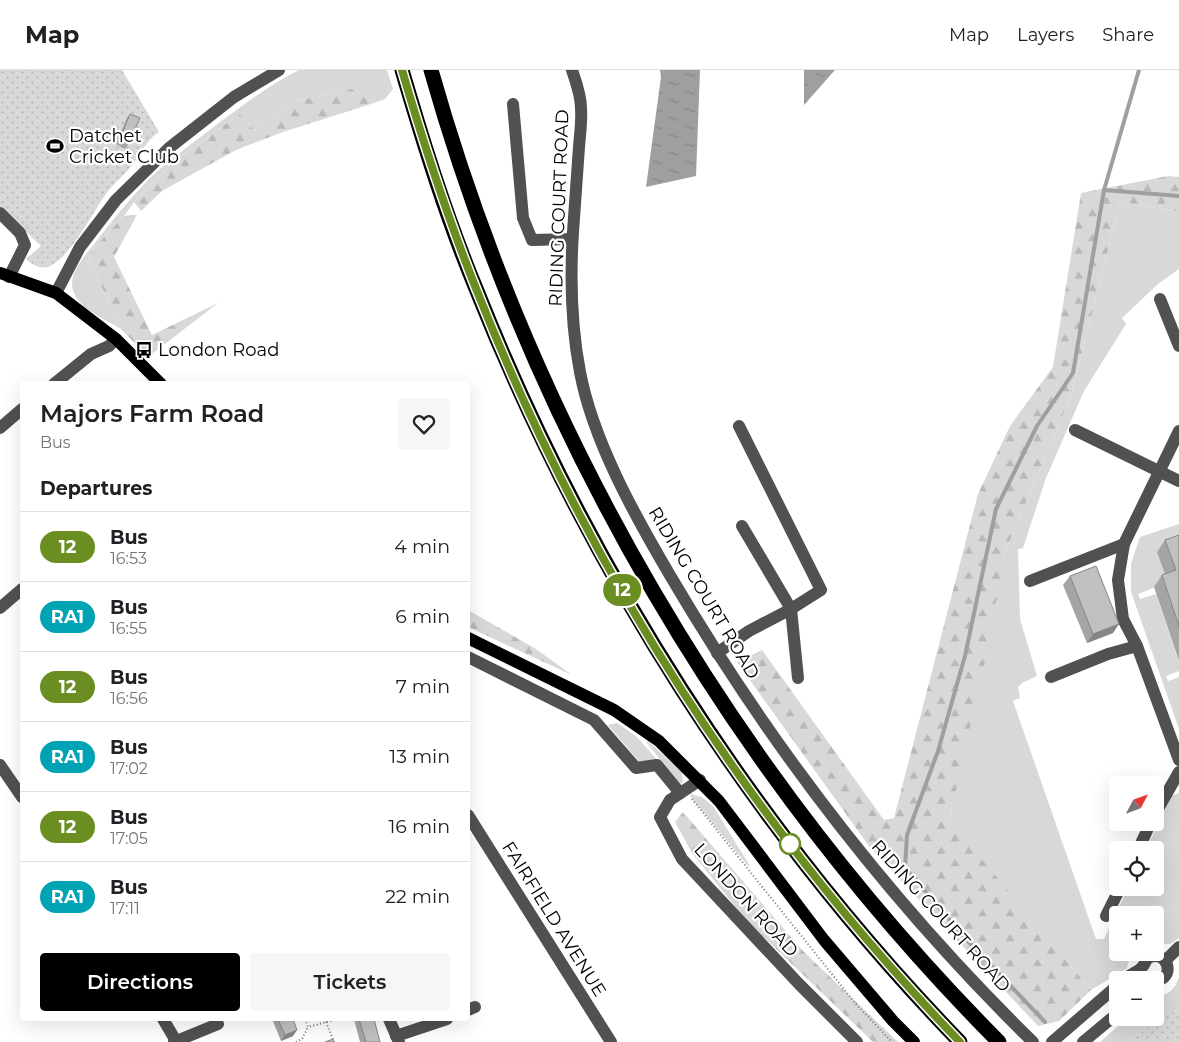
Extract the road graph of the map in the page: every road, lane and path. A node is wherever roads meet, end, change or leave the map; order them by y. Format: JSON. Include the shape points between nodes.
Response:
{"nodes":[{"id":1,"x":279,"y":70,"type":"edge"},
{"id":2,"x":402,"y":70,"type":"edge"},
{"id":3,"x":431,"y":70,"type":"edge"},
{"id":4,"x":572,"y":70,"type":"edge"},
{"id":5,"x":513,"y":104,"type":"dead end"},
{"id":6,"x":0,"y":213,"type":"edge"},
{"id":7,"x":572,"y":239,"type":"junction"},
{"id":8,"x":5,"y":275,"type":"edge"},
{"id":9,"x":56,"y":293,"type":"junction"},
{"id":10,"x":1160,"y":299,"type":"dead end"},
{"id":11,"x":116,"y":339,"type":"junction"},
{"id":12,"x":1179,"y":346,"type":"edge"},
{"id":13,"x":58,"y":381,"type":"edge"},
{"id":14,"x":157,"y":381,"type":"edge"},
{"id":15,"x":20,"y":412,"type":"edge"},
{"id":16,"x":739,"y":426,"type":"dead end"},
{"id":17,"x":0,"y":428,"type":"edge"},
{"id":18,"x":1075,"y":430,"type":"dead end"},
{"id":19,"x":1179,"y":431,"type":"edge"},
{"id":20,"x":1160,"y":471,"type":"junction"},
{"id":21,"x":1179,"y":481,"type":"edge"},
{"id":22,"x":742,"y":526,"type":"dead end"},
{"id":23,"x":1124,"y":544,"type":"junction"},
{"id":24,"x":1030,"y":581,"type":"dead end"},
{"id":25,"x":20,"y":590,"type":"edge"},
{"id":26,"x":0,"y":608,"type":"edge"},
{"id":27,"x":791,"y":609,"type":"junction"},
{"id":28,"x":470,"y":639,"type":"edge"},
{"id":29,"x":1137,"y":646,"type":"junction"},
{"id":30,"x":717,"y":654,"type":"junction"},
{"id":31,"x":470,"y":658,"type":"edge"},
{"id":32,"x":1051,"y":676,"type":"dead end"},
{"id":33,"x":798,"y":678,"type":"dead end"},
{"id":34,"x":1179,"y":760,"type":"edge"},
{"id":35,"x":0,"y":765,"type":"edge"},
{"id":36,"x":1179,"y":772,"type":"edge"},
{"id":37,"x":700,"y":780,"type":"junction"},
{"id":38,"x":683,"y":792,"type":"junction"},
{"id":39,"x":20,"y":794,"type":"edge"},
{"id":40,"x":1164,"y":798,"type":"edge"},
{"id":41,"x":470,"y":818,"type":"edge"},
{"id":42,"x":1116,"y":896,"type":"edge"},
{"id":43,"x":1106,"y":916,"type":"dead end"},
{"id":44,"x":1179,"y":947,"type":"edge"},
{"id":45,"x":1165,"y":961,"type":"junction"},
{"id":46,"x":1143,"y":967,"type":"junction"},
{"id":47,"x":1137,"y":971,"type":"edge"},
{"id":48,"x":1144,"y":971,"type":"edge"},
{"id":49,"x":1164,"y":976,"type":"edge"},
{"id":50,"x":1109,"y":993,"type":"edge"},
{"id":51,"x":1109,"y":1020,"type":"edge"},
{"id":52,"x":164,"y":1021,"type":"edge"},
{"id":53,"x":305,"y":1021,"type":"edge"},
{"id":54,"x":330,"y":1021,"type":"edge"},
{"id":55,"x":390,"y":1021,"type":"edge"},
{"id":56,"x":442,"y":1021,"type":"edge"},
{"id":57,"x":326,"y":1022,"type":"junction"},
{"id":58,"x":218,"y":1024,"type":"dead end"},
{"id":59,"x":308,"y":1027,"type":"junction"},
{"id":60,"x":398,"y":1039,"type":"edge"},
{"id":61,"x":175,"y":1042,"type":"edge"},
{"id":62,"x":296,"y":1042,"type":"edge"},
{"id":63,"x":334,"y":1042,"type":"edge"},
{"id":64,"x":611,"y":1042,"type":"edge"},
{"id":65,"x":857,"y":1042,"type":"edge"},
{"id":66,"x":892,"y":1042,"type":"edge"},
{"id":67,"x":914,"y":1042,"type":"edge"},
{"id":68,"x":960,"y":1042,"type":"edge"},
{"id":69,"x":999,"y":1042,"type":"edge"},
{"id":70,"x":1034,"y":1042,"type":"edge"},
{"id":71,"x":1052,"y":1042,"type":"edge"},
{"id":72,"x":1083,"y":1042,"type":"edge"}],
"edges":[{"from":1,"to":9,"type":"street","via":[[234,97],[169,148],[116,200],[80,247]]},
{"from":2,"to":68,"type":"highway","via":[[432,170],[491,326],[559,474],[627,599],[692,705],[775,824],[877,951]]},
{"from":3,"to":69,"type":"highway","via":[[460,166],[506,290],[584,462],[642,571],[727,709],[800,812],[894,928]]},
{"from":4,"to":7,"type":"street","name":"RIDING COURT ROAD","via":[[581,107]]},
{"from":5,"to":7,"type":"street","via":[[523,218],[532,240]]},
{"from":6,"to":8,"type":"street","via":[[20,233],[25,245]]},
{"from":7,"to":30,"type":"street","name":"RIDING COURT ROAD","via":[[574,332],[580,376],[592,415],[630,505]]},
{"from":8,"to":9,"type":"main road"},
{"from":9,"to":11,"type":"main road"},
{"from":10,"to":12,"type":"street"},
{"from":11,"to":13,"type":"street"},
{"from":11,"to":14,"type":"main road"},
{"from":15,"to":17,"type":"street"},
{"from":16,"to":27,"type":"street","via":[[821,590]]},
{"from":18,"to":20,"type":"street"},
{"from":19,"to":20,"type":"street"},
{"from":20,"to":21,"type":"street"},
{"from":20,"to":23,"type":"street"},
{"from":22,"to":27,"type":"street"},
{"from":23,"to":24,"type":"street"},
{"from":23,"to":29,"type":"street","via":[[1118,580],[1123,619]]},
{"from":25,"to":26,"type":"street"},
{"from":27,"to":30,"type":"street","via":[[749,631]]},
{"from":27,"to":33,"type":"street"},
{"from":28,"to":37,"type":"main road","via":[[614,710],[659,741]]},
{"from":29,"to":32,"type":"street"},
{"from":29,"to":34,"type":"street"},
{"from":30,"to":70,"type":"street","name":"RIDING COURT ROAD","via":[[816,796],[871,866],[936,942]]},
{"from":31,"to":38,"type":"street","via":[[594,720],[636,768],[656,765]]},
{"from":35,"to":39,"type":"street"},
{"from":36,"to":40,"type":"street"},
{"from":37,"to":38,"type":"street","name":"LONDON ROAD"},
{"from":37,"to":67,"type":"main road","via":[[824,940]]},
{"from":38,"to":65,"type":"street","name":"LONDON ROAD","via":[[670,800],[660,816],[682,859]]},
{"from":38,"to":66,"type":"path","via":[[855,1004]]},
{"from":41,"to":64,"type":"street","name":"FAIRFIELD AVENUE"},
{"from":42,"to":43,"type":"street"},
{"from":44,"to":45,"type":"street"},
{"from":45,"to":46,"type":"street","via":[[1158,956],[1150,957]]},
{"from":45,"to":49,"type":"street","via":[[1167,972]]},
{"from":46,"to":47,"type":"street"},
{"from":46,"to":48,"type":"street"},
{"from":50,"to":71,"type":"street"},
{"from":51,"to":72,"type":"street"},
{"from":52,"to":61,"type":"street"},
{"from":53,"to":59,"type":"path"},
{"from":54,"to":57,"type":"path"},
{"from":55,"to":60,"type":"street"},
{"from":56,"to":60,"type":"street"},
{"from":57,"to":59,"type":"path"},
{"from":57,"to":63,"type":"path"},
{"from":58,"to":61,"type":"street"},
{"from":59,"to":62,"type":"path","via":[[302,1039]]}]}
